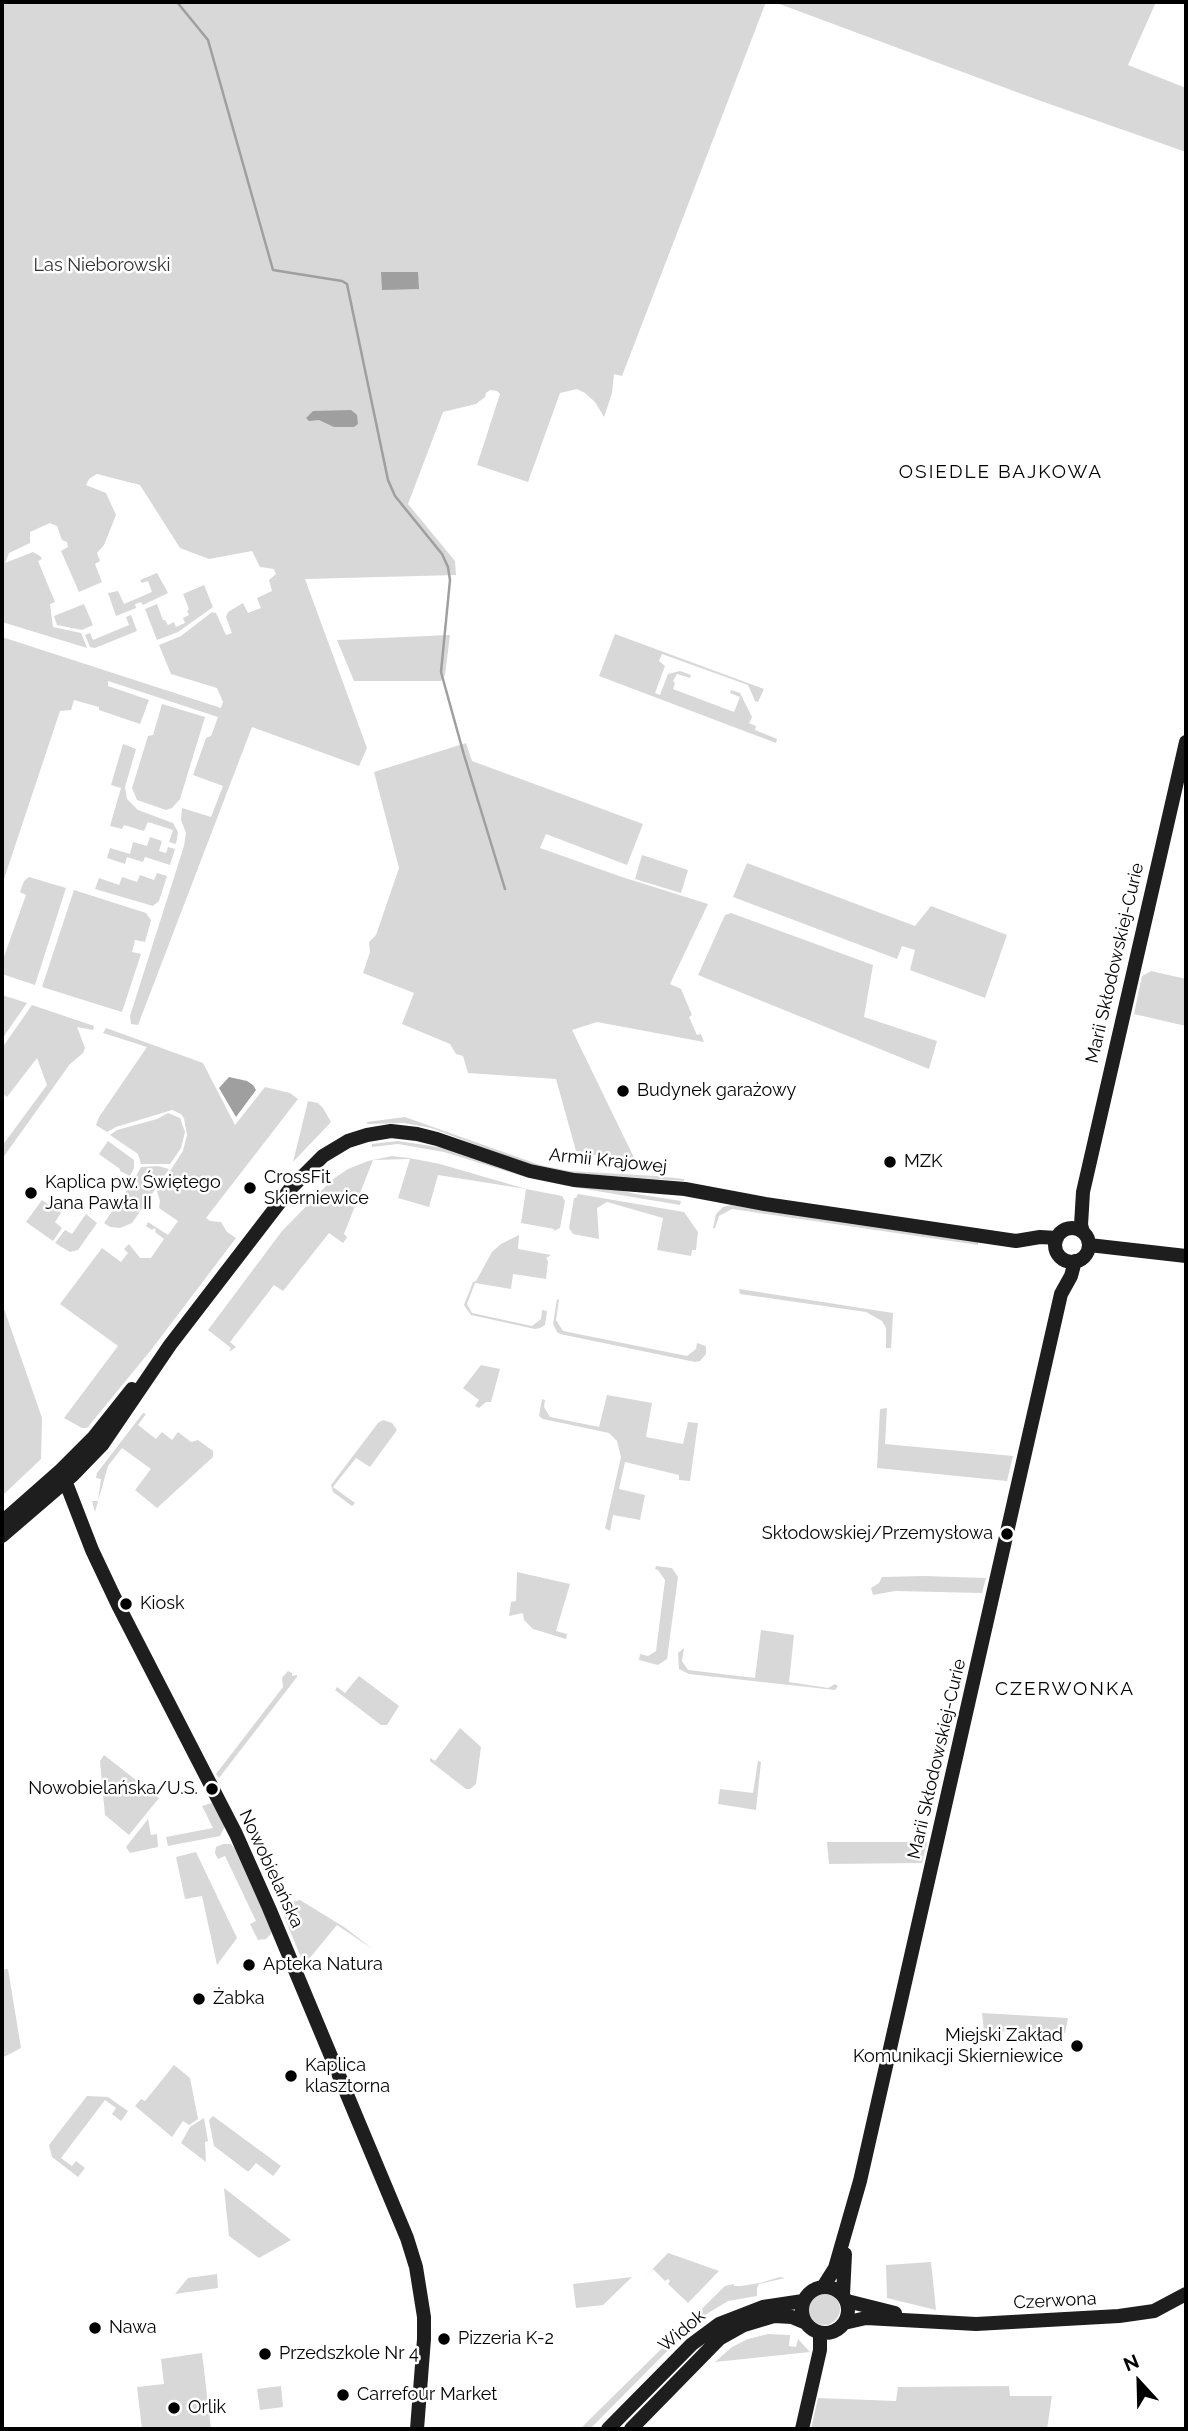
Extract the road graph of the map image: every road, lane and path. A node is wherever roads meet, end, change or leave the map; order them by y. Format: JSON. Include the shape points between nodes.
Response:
{"nodes":[{"id":1,"x":1186,"y":742,"type":"edge"},
{"id":2,"x":1083,"y":1192,"type":"junction"},
{"id":3,"x":1061,"y":1234,"type":"junction"},
{"id":4,"x":1086,"y":1239,"type":"junction"},
{"id":5,"x":1016,"y":1241,"type":"junction"},
{"id":6,"x":1186,"y":1256,"type":"edge"},
{"id":7,"x":1065,"y":1257,"type":"junction"},
{"id":8,"x":67,"y":1472,"type":"junction"},
{"id":9,"x":78,"y":1514,"type":"junction"},
{"id":10,"x":25,"y":1516,"type":"junction"},
{"id":11,"x":2,"y":1522,"type":"edge"},
{"id":12,"x":2,"y":1536,"type":"edge"},
{"id":13,"x":106,"y":1578,"type":"junction"},
{"id":14,"x":847,"y":2231,"type":"junction"},
{"id":15,"x":824,"y":2287,"type":"junction"},
{"id":16,"x":1186,"y":2294,"type":"edge"},
{"id":17,"x":845,"y":2298,"type":"junction"},
{"id":18,"x":803,"y":2301,"type":"junction"},
{"id":19,"x":920,"y":2321,"type":"junction"},
{"id":20,"x":804,"y":2322,"type":"junction"},
{"id":21,"x":845,"y":2323,"type":"junction"},
{"id":22,"x":821,"y":2333,"type":"junction"},
{"id":23,"x":417,"y":2429,"type":"edge"},
{"id":24,"x":608,"y":2429,"type":"edge"},
{"id":25,"x":631,"y":2429,"type":"edge"},
{"id":26,"x":802,"y":2429,"type":"edge"}],
"edges":[{"from":1,"to":2,"type":"street","name":"Marii Skłodowskiej-Curie"},
{"from":2,"to":3,"type":"street","name":"Marii Skłodowskiej-Curie"},
{"from":2,"to":4,"type":"street","name":"Marii Skłodowskiej-Curie"},
{"from":3,"to":4,"type":"street","via":[[1075,1228]]},
{"from":3,"to":5,"type":"street","name":"Armii Krajowej"},
{"from":3,"to":7,"type":"street","via":[[1056,1243]]},
{"from":4,"to":6,"type":"street"},
{"from":4,"to":7,"type":"street","via":[[1084,1256]]},
{"from":5,"to":7,"type":"street"},
{"from":5,"to":8,"type":"street","name":"Armii Krajowej","via":[[685,1189],[552,1176],[438,1139],[377,1132],[348,1141],[309,1168],[170,1346],[102,1445]]},
{"from":7,"to":14,"type":"street","name":"Marii Skłodowskiej-Curie","via":[[1070,1276],[1061,1294]]},
{"from":8,"to":9,"type":"street","name":"Nowobielańska"},
{"from":8,"to":10,"type":"street","name":"Armii Krajowej"},
{"from":8,"to":11,"type":"street","name":"Armii Krajowej"},
{"from":8,"to":13,"type":"street","name":"Nowobielańska"},
{"from":9,"to":10,"type":"street","via":[[58,1504]]},
{"from":9,"to":13,"type":"street","name":"Nowobielańska"},
{"from":10,"to":12,"type":"street","name":"Armii Krajowej"},
{"from":13,"to":23,"type":"street","name":"Nowobielańska","via":[[256,1877],[407,2238],[424,2317]]},
{"from":14,"to":15,"type":"street","name":"Marii Skłodowskiej-Curie"},
{"from":14,"to":17,"type":"street","name":"Marii Skłodowskiej-Curie"},
{"from":15,"to":17,"type":"street"},
{"from":15,"to":18,"type":"street","via":[[811,2291]]},
{"from":16,"to":19,"type":"street","name":"Czerwona","via":[[1154,2311],[1119,2316],[976,2324]]},
{"from":17,"to":19,"type":"street","name":"Czerwona"},
{"from":17,"to":21,"type":"street"},
{"from":18,"to":20,"type":"street"},
{"from":18,"to":24,"type":"street","name":"Widok","via":[[763,2307],[719,2324],[692,2344]]},
{"from":19,"to":21,"type":"street","name":"Czerwona","via":[[866,2318]]},
{"from":20,"to":22,"type":"street"},
{"from":20,"to":25,"type":"street","name":"Widok","via":[[774,2316],[725,2335]]},
{"from":21,"to":22,"type":"street","via":[[834,2332]]},
{"from":22,"to":26,"type":"street"}]}
